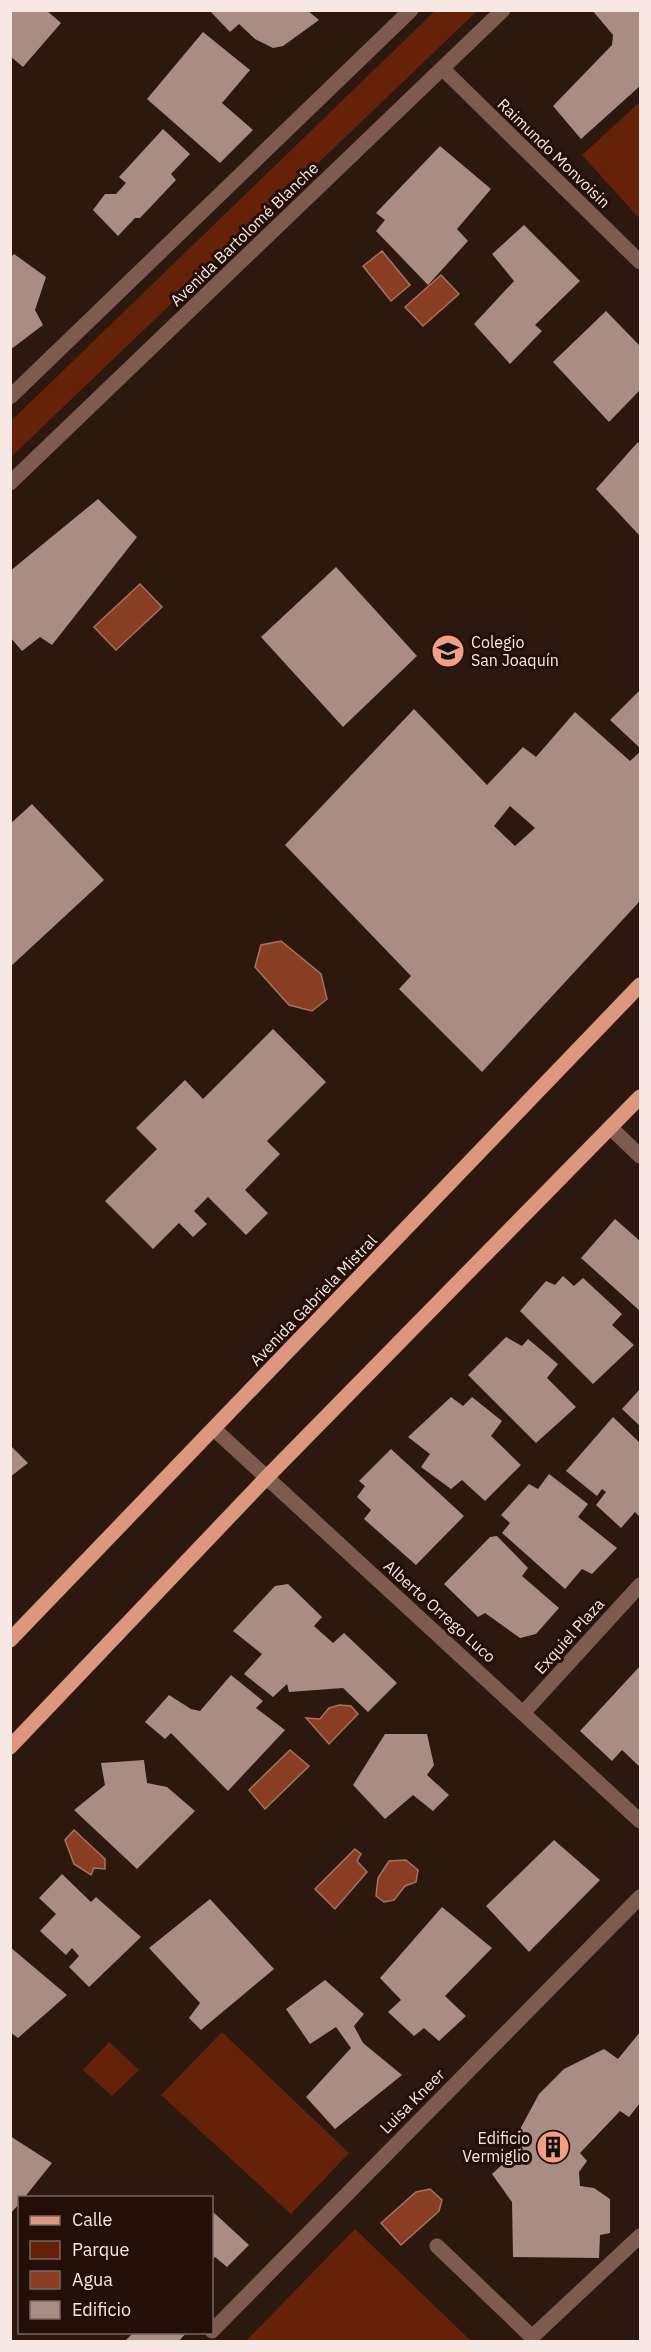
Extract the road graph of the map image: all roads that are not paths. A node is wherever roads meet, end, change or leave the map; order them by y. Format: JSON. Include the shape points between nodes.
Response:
{"nodes":[{"id":1,"x":411,"y":10,"type":"edge"},
{"id":2,"x":503,"y":10,"type":"edge"},
{"id":3,"x":442,"y":69,"type":"junction"},
{"id":4,"x":640,"y":262,"type":"edge"},
{"id":5,"x":10,"y":397,"type":"edge"},
{"id":6,"x":10,"y":483,"type":"edge"},
{"id":7,"x":640,"y":985,"type":"edge"},
{"id":8,"x":640,"y":1097,"type":"edge"},
{"id":9,"x":611,"y":1128,"type":"junction"},
{"id":10,"x":640,"y":1156,"type":"edge"},
{"id":11,"x":214,"y":1429,"type":"junction"},
{"id":12,"x":266,"y":1478,"type":"junction"},
{"id":13,"x":640,"y":1585,"type":"edge"},
{"id":14,"x":10,"y":1640,"type":"edge"},
{"id":15,"x":524,"y":1712,"type":"junction"},
{"id":16,"x":10,"y":1747,"type":"edge"},
{"id":17,"x":640,"y":1821,"type":"edge"},
{"id":18,"x":640,"y":1897,"type":"edge"},
{"id":19,"x":640,"y":2236,"type":"edge"},
{"id":20,"x":437,"y":2246,"type":"dead end"},
{"id":21,"x":213,"y":2330,"type":"edge"}],
"edges":[{"from":1,"to":5,"type":"street"},
{"from":2,"to":3,"type":"street","name":"Avenida Bartolomé Blanche"},
{"from":3,"to":4,"type":"street","name":"Raimundo Monvoisin"},
{"from":3,"to":6,"type":"street","name":"Avenida Bartolomé Blanche"},
{"from":7,"to":11,"type":"main road","name":"Avenida Gabriela Mistral"},
{"from":8,"to":9,"type":"main road"},
{"from":9,"to":10,"type":"street"},
{"from":9,"to":12,"type":"main road"},
{"from":11,"to":12,"type":"street","name":"Alberto Orrego Luco"},
{"from":11,"to":14,"type":"main road","name":"Avenida Gabriela Mistral"},
{"from":12,"to":15,"type":"street","name":"Alberto Orrego Luco"},
{"from":12,"to":16,"type":"main road"},
{"from":13,"to":15,"type":"street","name":"Exquiel Plaza"},
{"from":15,"to":17,"type":"street","name":"Alberto Orrego Luco"},
{"from":18,"to":21,"type":"street","name":"Luisa Kneer"},
{"from":19,"to":20,"type":"street","via":[[532,2337]]}]}
